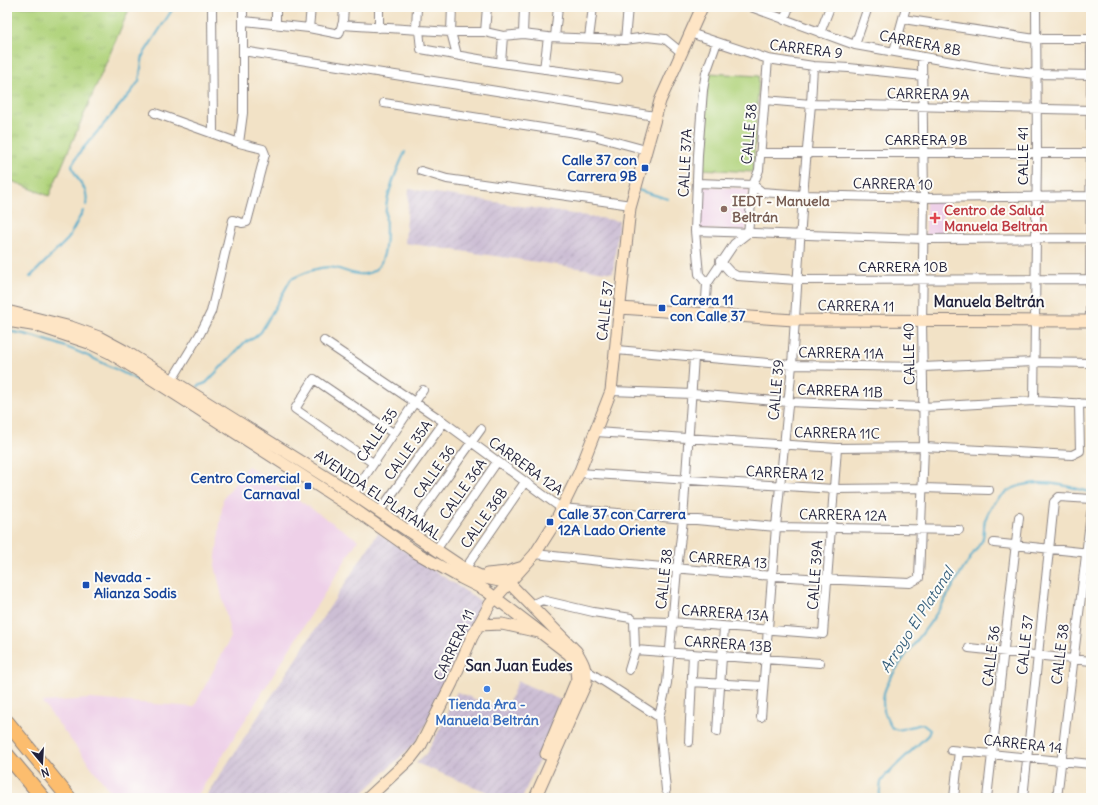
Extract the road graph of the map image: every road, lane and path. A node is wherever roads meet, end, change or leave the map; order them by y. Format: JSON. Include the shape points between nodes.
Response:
{"nodes":[{"id":1,"x":212,"y":7,"type":"edge"},
{"id":2,"x":243,"y":7,"type":"edge"},
{"id":3,"x":276,"y":7,"type":"edge"},
{"id":4,"x":310,"y":7,"type":"edge"},
{"id":5,"x":344,"y":7,"type":"edge"},
{"id":6,"x":380,"y":7,"type":"edge"},
{"id":7,"x":417,"y":7,"type":"edge"},
{"id":8,"x":452,"y":7,"type":"edge"},
{"id":9,"x":487,"y":7,"type":"edge"},
{"id":10,"x":524,"y":7,"type":"edge"},
{"id":11,"x":558,"y":7,"type":"edge"},
{"id":12,"x":593,"y":7,"type":"edge"},
{"id":13,"x":628,"y":7,"type":"edge"},
{"id":14,"x":702,"y":7,"type":"edge"},
{"id":15,"x":789,"y":7,"type":"edge"},
{"id":16,"x":830,"y":7,"type":"edge"},
{"id":17,"x":868,"y":7,"type":"edge"},
{"id":18,"x":906,"y":7,"type":"edge"},
{"id":19,"x":1036,"y":7,"type":"edge"},
{"id":20,"x":754,"y":8,"type":"edge"},
{"id":21,"x":903,"y":19,"type":"junction"},
{"id":22,"x":784,"y":20,"type":"junction"},
{"id":23,"x":244,"y":21,"type":"junction"},
{"id":24,"x":276,"y":24,"type":"junction"},
{"id":25,"x":342,"y":25,"type":"junction"},
{"id":26,"x":309,"y":28,"type":"junction"},
{"id":27,"x":379,"y":28,"type":"junction"},
{"id":28,"x":418,"y":30,"type":"junction"},
{"id":29,"x":451,"y":32,"type":"junction"},
{"id":30,"x":485,"y":32,"type":"junction"},
{"id":31,"x":690,"y":33,"type":"junction"},
{"id":32,"x":820,"y":33,"type":"junction"},
{"id":33,"x":523,"y":34,"type":"junction"},
{"id":34,"x":503,"y":36,"type":"junction"},
{"id":35,"x":552,"y":37,"type":"junction"},
{"id":36,"x":590,"y":38,"type":"junction"},
{"id":37,"x":1035,"y":39,"type":"junction"},
{"id":38,"x":1091,"y":39,"type":"edge"},
{"id":39,"x":625,"y":40,"type":"junction"},
{"id":40,"x":717,"y":42,"type":"junction"},
{"id":41,"x":855,"y":45,"type":"junction"},
{"id":42,"x":1091,"y":47,"type":"edge"},
{"id":43,"x":243,"y":51,"type":"junction"},
{"id":44,"x":894,"y":51,"type":"junction"},
{"id":45,"x":682,"y":53,"type":"junction"},
{"id":46,"x":457,"y":55,"type":"junction"},
{"id":47,"x":922,"y":58,"type":"junction"},
{"id":48,"x":768,"y":59,"type":"junction"},
{"id":49,"x":501,"y":63,"type":"junction"},
{"id":50,"x":813,"y":66,"type":"junction"},
{"id":51,"x":544,"y":69,"type":"junction"},
{"id":52,"x":1036,"y":74,"type":"junction"},
{"id":53,"x":1090,"y":75,"type":"edge"},
{"id":54,"x":923,"y":76,"type":"junction"},
{"id":55,"x":618,"y":79,"type":"dead end"},
{"id":56,"x":765,"y":100,"type":"junction"},
{"id":57,"x":384,"y":103,"type":"dead end"},
{"id":58,"x":812,"y":104,"type":"junction"},
{"id":59,"x":922,"y":108,"type":"junction"},
{"id":60,"x":1036,"y":108,"type":"junction"},
{"id":61,"x":1091,"y":110,"type":"edge"},
{"id":62,"x":155,"y":113,"type":"dead end"},
{"id":63,"x":655,"y":116,"type":"junction"},
{"id":64,"x":214,"y":133,"type":"junction"},
{"id":65,"x":240,"y":143,"type":"junction"},
{"id":66,"x":646,"y":150,"type":"junction"},
{"id":67,"x":760,"y":153,"type":"junction"},
{"id":68,"x":807,"y":153,"type":"junction"},
{"id":69,"x":1037,"y":153,"type":"junction"},
{"id":70,"x":1091,"y":153,"type":"edge"},
{"id":71,"x":923,"y":154,"type":"junction"},
{"id":72,"x":421,"y":170,"type":"dead end"},
{"id":73,"x":697,"y":183,"type":"junction"},
{"id":74,"x":753,"y":185,"type":"junction"},
{"id":75,"x":803,"y":195,"type":"junction"},
{"id":76,"x":1036,"y":196,"type":"junction"},
{"id":77,"x":1091,"y":196,"type":"edge"},
{"id":78,"x":924,"y":198,"type":"junction"},
{"id":79,"x":630,"y":205,"type":"junction"},
{"id":80,"x":695,"y":231,"type":"junction"},
{"id":81,"x":748,"y":233,"type":"junction"},
{"id":82,"x":800,"y":235,"type":"junction"},
{"id":83,"x":1091,"y":238,"type":"edge"},
{"id":84,"x":923,"y":239,"type":"junction"},
{"id":85,"x":1035,"y":239,"type":"junction"},
{"id":86,"x":720,"y":262,"type":"junction"},
{"id":87,"x":1034,"y":279,"type":"junction"},
{"id":88,"x":1090,"y":279,"type":"edge"},
{"id":89,"x":798,"y":280,"type":"junction"},
{"id":90,"x":922,"y":280,"type":"junction"},
{"id":91,"x":707,"y":284,"type":"junction"},
{"id":92,"x":620,"y":308,"type":"junction"},
{"id":93,"x":7,"y":311,"type":"edge"},
{"id":94,"x":705,"y":314,"type":"junction"},
{"id":95,"x":794,"y":320,"type":"junction"},
{"id":96,"x":1090,"y":321,"type":"edge"},
{"id":97,"x":7,"y":322,"type":"edge"},
{"id":98,"x":922,"y":322,"type":"junction"},
{"id":99,"x":1034,"y":322,"type":"junction"},
{"id":100,"x":324,"y":341,"type":"dead end"},
{"id":101,"x":616,"y":350,"type":"junction"},
{"id":102,"x":694,"y":357,"type":"junction"},
{"id":103,"x":1034,"y":362,"type":"junction"},
{"id":104,"x":1091,"y":363,"type":"edge"},
{"id":105,"x":792,"y":365,"type":"junction"},
{"id":106,"x":923,"y":367,"type":"junction"},
{"id":107,"x":172,"y":380,"type":"junction"},
{"id":108,"x":423,"y":390,"type":"dead end"},
{"id":109,"x":612,"y":391,"type":"junction"},
{"id":110,"x":693,"y":394,"type":"junction"},
{"id":111,"x":1034,"y":401,"type":"junction"},
{"id":112,"x":415,"y":402,"type":"junction"},
{"id":113,"x":788,"y":402,"type":"junction"},
{"id":114,"x":1079,"y":403,"type":"junction"},
{"id":115,"x":1091,"y":404,"type":"edge"},
{"id":116,"x":923,"y":407,"type":"junction"},
{"id":117,"x":444,"y":422,"type":"junction"},
{"id":118,"x":481,"y":429,"type":"dead end"},
{"id":119,"x":239,"y":430,"type":"junction"},
{"id":120,"x":596,"y":432,"type":"junction"},
{"id":121,"x":393,"y":433,"type":"junction"},
{"id":122,"x":690,"y":437,"type":"junction"},
{"id":123,"x":471,"y":442,"type":"junction"},
{"id":124,"x":784,"y":445,"type":"junction"},
{"id":125,"x":924,"y":447,"type":"junction"},
{"id":126,"x":837,"y":448,"type":"junction"},
{"id":127,"x":498,"y":462,"type":"junction"},
{"id":128,"x":373,"y":463,"type":"junction"},
{"id":129,"x":578,"y":473,"type":"junction"},
{"id":130,"x":686,"y":480,"type":"junction"},
{"id":131,"x":525,"y":482,"type":"junction"},
{"id":132,"x":781,"y":486,"type":"junction"},
{"id":133,"x":922,"y":488,"type":"junction"},
{"id":134,"x":834,"y":489,"type":"junction"},
{"id":135,"x":989,"y":490,"type":"dead end"},
{"id":136,"x":353,"y":494,"type":"junction"},
{"id":137,"x":1091,"y":499,"type":"edge"},
{"id":138,"x":562,"y":508,"type":"junction"},
{"id":139,"x":379,"y":512,"type":"junction"},
{"id":140,"x":1091,"y":513,"type":"edge"},
{"id":141,"x":1019,"y":517,"type":"dead end"},
{"id":142,"x":683,"y":520,"type":"junction"},
{"id":143,"x":776,"y":528,"type":"junction"},
{"id":144,"x":831,"y":528,"type":"junction"},
{"id":145,"x":921,"y":530,"type":"junction"},
{"id":146,"x":959,"y":530,"type":"dead end"},
{"id":147,"x":408,"y":531,"type":"junction"},
{"id":148,"x":994,"y":543,"type":"dead end"},
{"id":149,"x":1017,"y":545,"type":"junction"},
{"id":150,"x":1050,"y":548,"type":"junction"},
{"id":151,"x":436,"y":550,"type":"junction"},
{"id":152,"x":1088,"y":552,"type":"edge"},
{"id":153,"x":535,"y":554,"type":"junction"},
{"id":154,"x":524,"y":567,"type":"junction"},
{"id":155,"x":464,"y":569,"type":"junction"},
{"id":156,"x":677,"y":569,"type":"junction"},
{"id":157,"x":476,"y":575,"type":"junction"},
{"id":158,"x":773,"y":577,"type":"junction"},
{"id":159,"x":918,"y":578,"type":"joint"},
{"id":160,"x":827,"y":580,"type":"junction"},
{"id":161,"x":509,"y":583,"type":"junction"},
{"id":162,"x":495,"y":598,"type":"junction"},
{"id":163,"x":531,"y":606,"type":"junction"},
{"id":164,"x":634,"y":622,"type":"junction"},
{"id":165,"x":672,"y":622,"type":"junction"},
{"id":166,"x":478,"y":625,"type":"junction"},
{"id":167,"x":724,"y":627,"type":"junction"},
{"id":168,"x":769,"y":629,"type":"junction"},
{"id":169,"x":824,"y":632,"type":"joint"},
{"id":170,"x":544,"y":634,"type":"junction"},
{"id":171,"x":969,"y":648,"type":"dead end"},
{"id":172,"x":635,"y":650,"type":"junction"},
{"id":173,"x":1005,"y":651,"type":"junction"},
{"id":174,"x":669,"y":653,"type":"junction"},
{"id":175,"x":693,"y":654,"type":"junction"},
{"id":176,"x":1039,"y":655,"type":"junction"},
{"id":177,"x":723,"y":656,"type":"junction"},
{"id":178,"x":766,"y":659,"type":"junction"},
{"id":179,"x":1073,"y":659,"type":"junction"},
{"id":180,"x":1091,"y":661,"type":"edge"},
{"id":181,"x":820,"y":663,"type":"dead end"},
{"id":182,"x":586,"y":670,"type":"junction"},
{"id":183,"x":629,"y":670,"type":"dead end"},
{"id":184,"x":691,"y":682,"type":"junction"},
{"id":185,"x":720,"y":683,"type":"junction"},
{"id":186,"x":763,"y":686,"type":"junction"},
{"id":187,"x":659,"y":717,"type":"junction"},
{"id":188,"x":762,"y":717,"type":"dead end"},
{"id":189,"x":7,"y":722,"type":"edge"},
{"id":190,"x":717,"y":732,"type":"dead end"},
{"id":191,"x":689,"y":742,"type":"dead end"},
{"id":192,"x":991,"y":753,"type":"junction"},
{"id":193,"x":7,"y":755,"type":"edge"},
{"id":194,"x":1028,"y":757,"type":"junction"},
{"id":195,"x":1061,"y":762,"type":"junction"},
{"id":196,"x":1091,"y":764,"type":"edge"},
{"id":197,"x":666,"y":790,"type":"dead end"},
{"id":198,"x":37,"y":796,"type":"edge"},
{"id":199,"x":69,"y":798,"type":"edge"},
{"id":200,"x":368,"y":798,"type":"edge"},
{"id":201,"x":527,"y":798,"type":"edge"},
{"id":202,"x":535,"y":798,"type":"edge"},
{"id":203,"x":954,"y":798,"type":"edge"},
{"id":204,"x":988,"y":798,"type":"edge"},
{"id":205,"x":1023,"y":798,"type":"edge"},
{"id":206,"x":1057,"y":798,"type":"edge"}],
"edges":[{"from":1,"to":64,"type":"street"},
{"from":2,"to":23,"type":"street"},
{"from":3,"to":24,"type":"street"},
{"from":4,"to":26,"type":"street"},
{"from":5,"to":25,"type":"street"},
{"from":6,"to":27,"type":"street"},
{"from":7,"to":28,"type":"street"},
{"from":8,"to":29,"type":"street"},
{"from":9,"to":30,"type":"street"},
{"from":10,"to":33,"type":"street"},
{"from":11,"to":35,"type":"street"},
{"from":12,"to":36,"type":"street"},
{"from":13,"to":39,"type":"street"},
{"from":14,"to":31,"type":"main road","name":"CALLE 37"},
{"from":15,"to":22,"type":"street"},
{"from":16,"to":32,"type":"street"},
{"from":17,"to":41,"type":"street"},
{"from":18,"to":21,"type":"street"},
{"from":19,"to":37,"type":"street","name":"CALLE 41"},
{"from":20,"to":22,"type":"street","name":"CARRERA 8B"},
{"from":21,"to":37,"type":"street"},
{"from":21,"to":44,"type":"street"},
{"from":22,"to":32,"type":"street","name":"CARRERA 8B"},
{"from":23,"to":24,"type":"street"},
{"from":23,"to":43,"type":"street"},
{"from":24,"to":26,"type":"street"},
{"from":25,"to":26,"type":"street","via":[[339,34]]},
{"from":25,"to":27,"type":"street"},
{"from":27,"to":28,"type":"street"},
{"from":28,"to":29,"type":"street"},
{"from":28,"to":46,"type":"street","via":[[421,49]]},
{"from":29,"to":30,"type":"street"},
{"from":29,"to":46,"type":"street"},
{"from":30,"to":34,"type":"street"},
{"from":31,"to":40,"type":"street","name":"CARRERA 9"},
{"from":31,"to":45,"type":"main road","name":"CALLE 37"},
{"from":32,"to":41,"type":"street","name":"CARRERA 8B"},
{"from":33,"to":34,"type":"street"},
{"from":33,"to":35,"type":"street"},
{"from":34,"to":49,"type":"street"},
{"from":35,"to":36,"type":"street"},
{"from":35,"to":51,"type":"street"},
{"from":36,"to":39,"type":"street"},
{"from":37,"to":38,"type":"street"},
{"from":37,"to":52,"type":"street","name":"CALLE 41"},
{"from":39,"to":45,"type":"street","via":[[647,37],[665,39]]},
{"from":40,"to":48,"type":"street","name":"CARRERA 9"},
{"from":40,"to":73,"type":"street","name":"CALLE 37A","via":[[703,90]]},
{"from":41,"to":44,"type":"street","name":"CARRERA 8B"},
{"from":42,"to":53,"type":"street"},
{"from":43,"to":63,"type":"street"},
{"from":43,"to":65,"type":"street","via":[[243,113]]},
{"from":44,"to":47,"type":"street","name":"CARRERA 8B"},
{"from":45,"to":63,"type":"main road","name":"CALLE 37"},
{"from":46,"to":49,"type":"street"},
{"from":47,"to":52,"type":"street","name":"CARRERA 8B"},
{"from":47,"to":54,"type":"street","name":"CALLE 40"},
{"from":48,"to":50,"type":"street","name":"CARRERA 9"},
{"from":48,"to":56,"type":"street","name":"CALLE 38"},
{"from":49,"to":51,"type":"street"},
{"from":50,"to":54,"type":"street","name":"CARRERA 9"},
{"from":50,"to":58,"type":"street","name":"CALLE 39"},
{"from":51,"to":55,"type":"street"},
{"from":52,"to":53,"type":"street","name":"CARRERA 8B"},
{"from":52,"to":60,"type":"street","name":"CALLE 41"},
{"from":53,"to":61,"type":"street"},
{"from":54,"to":59,"type":"street","name":"CALLE 40"},
{"from":56,"to":58,"type":"street","name":"CARRERA 9A"},
{"from":56,"to":67,"type":"street","name":"CALLE 38"},
{"from":57,"to":66,"type":"street","via":[[594,136]]},
{"from":58,"to":59,"type":"street","name":"CARRERA 9A"},
{"from":58,"to":68,"type":"street","name":"CALLE 39"},
{"from":59,"to":60,"type":"street","name":"CARRERA 9A"},
{"from":59,"to":71,"type":"street","name":"CALLE 40"},
{"from":60,"to":61,"type":"street","name":"CARRERA 9A"},
{"from":60,"to":69,"type":"street","name":"CALLE 41"},
{"from":61,"to":70,"type":"street"},
{"from":62,"to":64,"type":"street"},
{"from":63,"to":66,"type":"main road","name":"CALLE 37"},
{"from":64,"to":65,"type":"street"},
{"from":65,"to":107,"type":"street","via":[[264,151],[247,222],[233,220],[211,312]]},
{"from":66,"to":79,"type":"main road","name":"CALLE 37"},
{"from":67,"to":68,"type":"street","name":"CARRERA 9B"},
{"from":67,"to":74,"type":"street","name":"CALLE 38","via":[[760,170]]},
{"from":68,"to":71,"type":"street","name":"CARRERA 9B"},
{"from":68,"to":75,"type":"street","name":"CALLE 39"},
{"from":69,"to":70,"type":"street","name":"CARRERA 9B"},
{"from":69,"to":71,"type":"street","name":"CARRERA 9B"},
{"from":69,"to":76,"type":"street","name":"CALLE 41"},
{"from":70,"to":77,"type":"street"},
{"from":71,"to":78,"type":"street","name":"CALLE 40"},
{"from":72,"to":79,"type":"street","via":[[447,178]]},
{"from":73,"to":74,"type":"street","name":"CARRERA 10"},
{"from":73,"to":80,"type":"street","name":"CALLE 37A"},
{"from":74,"to":75,"type":"street","name":"CARRERA 10","via":[[762,192]]},
{"from":74,"to":81,"type":"street","name":"CALLE 38"},
{"from":75,"to":78,"type":"street","name":"CARRERA 10"},
{"from":75,"to":82,"type":"street","name":"CALLE 39"},
{"from":76,"to":77,"type":"street","name":"CARRERA 10"},
{"from":76,"to":78,"type":"street","name":"CARRERA 10"},
{"from":76,"to":85,"type":"street","name":"CALLE 41"},
{"from":77,"to":83,"type":"street"},
{"from":78,"to":84,"type":"street","name":"CALLE 40"},
{"from":79,"to":92,"type":"main road","name":"CALLE 37"},
{"from":80,"to":81,"type":"street"},
{"from":80,"to":91,"type":"street","name":"CALLE 37A","via":[[699,274]]},
{"from":81,"to":82,"type":"street"},
{"from":81,"to":86,"type":"street","via":[[734,244]]},
{"from":82,"to":84,"type":"street"},
{"from":82,"to":89,"type":"street","name":"CALLE 39"},
{"from":83,"to":85,"type":"street"},
{"from":83,"to":88,"type":"street"},
{"from":84,"to":85,"type":"street"},
{"from":84,"to":90,"type":"street","name":"CALLE 40"},
{"from":85,"to":87,"type":"street","name":"CALLE 41"},
{"from":86,"to":89,"type":"street","name":"CARRERA 10B","via":[[737,276]]},
{"from":86,"to":91,"type":"street"},
{"from":87,"to":88,"type":"street","name":"CARRERA 10B"},
{"from":87,"to":90,"type":"street","name":"CARRERA 10B"},
{"from":87,"to":99,"type":"street","name":"CALLE 41"},
{"from":88,"to":96,"type":"street"},
{"from":89,"to":90,"type":"street","name":"CARRERA 10B"},
{"from":89,"to":95,"type":"street","name":"CALLE 39"},
{"from":90,"to":98,"type":"street","name":"CALLE 40"},
{"from":91,"to":94,"type":"street"},
{"from":92,"to":94,"type":"main road","name":"CARRERA 11"},
{"from":92,"to":101,"type":"main road","name":"CALLE 37"},
{"from":93,"to":107,"type":"main road","name":"AVENIDA EL PLATANAL","via":[[55,322],[99,337]]},
{"from":94,"to":95,"type":"main road","name":"CARRERA 11"},
{"from":95,"to":98,"type":"main road","name":"CARRERA 11"},
{"from":95,"to":105,"type":"street","name":"CALLE 39"},
{"from":96,"to":99,"type":"main road","name":"CARRERA 11"},
{"from":97,"to":119,"type":"main road","via":[[43,328],[100,348],[215,420]]},
{"from":98,"to":99,"type":"main road","name":"CARRERA 11"},
{"from":98,"to":106,"type":"street","name":"CALLE 40"},
{"from":99,"to":103,"type":"street","name":"CALLE 41"},
{"from":100,"to":112,"type":"street","name":"CARRERA 12A"},
{"from":101,"to":102,"type":"street","name":"CARRERA 11A"},
{"from":101,"to":109,"type":"main road","name":"CALLE 37"},
{"from":102,"to":105,"type":"street","name":"CARRERA 11A"},
{"from":102,"to":110,"type":"street","name":"CALLE 38"},
{"from":103,"to":104,"type":"street","name":"CARRERA 11A"},
{"from":103,"to":106,"type":"street","name":"CARRERA 11A"},
{"from":103,"to":111,"type":"street","name":"CALLE 41"},
{"from":105,"to":106,"type":"street","name":"CARRERA 11A"},
{"from":105,"to":113,"type":"street","name":"CALLE 39"},
{"from":106,"to":116,"type":"street","name":"CALLE 40"},
{"from":107,"to":119,"type":"main road","name":"AVENIDA EL PLATANAL"},
{"from":108,"to":112,"type":"street","name":"CALLE 35"},
{"from":109,"to":110,"type":"street","name":"CARRERA 11B"},
{"from":109,"to":120,"type":"main road","name":"CALLE 37"},
{"from":110,"to":113,"type":"street","name":"CARRERA 11B"},
{"from":110,"to":122,"type":"street","name":"CALLE 38"},
{"from":111,"to":114,"type":"street","name":"CARRERA 11B"},
{"from":111,"to":116,"type":"street","name":"CARRERA 11B"},
{"from":112,"to":117,"type":"street","name":"CARRERA 12A"},
{"from":112,"to":121,"type":"street","name":"CALLE 35"},
{"from":113,"to":116,"type":"street","name":"CARRERA 11B"},
{"from":113,"to":124,"type":"street","name":"CALLE 39"},
{"from":114,"to":115,"type":"street","name":"CARRERA 11B"},
{"from":114,"to":125,"type":"street","name":"CARRERA 11C","via":[[1080,452],[1077,454]]},
{"from":116,"to":125,"type":"street","name":"CALLE 40"},
{"from":117,"to":123,"type":"street","name":"CARRERA 12A"},
{"from":117,"to":139,"type":"street","name":"CALLE 35A"},
{"from":118,"to":123,"type":"street","name":"CALLE 36"},
{"from":119,"to":136,"type":"main road","name":"AVENIDA EL PLATANAL"},
{"from":119,"to":162,"type":"main road","name":"AVENIDA EL PLATANAL","via":[[415,552]]},
{"from":120,"to":122,"type":"street","name":"CARRERA 11C"},
{"from":120,"to":129,"type":"main road","name":"CALLE 37"},
{"from":121,"to":128,"type":"street","name":"CALLE 35"},
{"from":121,"to":128,"type":"street","via":[[314,380],[295,409]]},
{"from":122,"to":124,"type":"street","name":"CARRERA 11C"},
{"from":122,"to":130,"type":"street","name":"CALLE 38"},
{"from":123,"to":127,"type":"street","name":"CARRERA 12A"},
{"from":123,"to":147,"type":"street","name":"CALLE 36"},
{"from":124,"to":126,"type":"street","name":"CARRERA 11C"},
{"from":124,"to":132,"type":"street","name":"CALLE 39"},
{"from":125,"to":126,"type":"street","name":"CARRERA 11C"},
{"from":125,"to":133,"type":"street","name":"CALLE 40"},
{"from":126,"to":134,"type":"street","name":"CALLE 39A"},
{"from":127,"to":131,"type":"street","name":"CARRERA 12A"},
{"from":127,"to":151,"type":"street","name":"CALLE 36A"},
{"from":128,"to":136,"type":"street","name":"CALLE 35"},
{"from":129,"to":130,"type":"street","name":"CARRERA 12"},
{"from":129,"to":138,"type":"main road","name":"CALLE 37"},
{"from":130,"to":132,"type":"street","name":"CARRERA 12"},
{"from":130,"to":142,"type":"street","name":"CALLE 38"},
{"from":131,"to":138,"type":"street","name":"CARRERA 12A"},
{"from":131,"to":155,"type":"street","name":"CALLE 36B"},
{"from":132,"to":134,"type":"street","name":"CARRERA 12"},
{"from":132,"to":143,"type":"street","name":"CALLE 39"},
{"from":133,"to":134,"type":"street","name":"CARRERA 12"},
{"from":133,"to":135,"type":"street","name":"CARRERA 12"},
{"from":133,"to":145,"type":"street","name":"CALLE 40"},
{"from":134,"to":144,"type":"street","name":"CALLE 39A"},
{"from":136,"to":139,"type":"main road","name":"AVENIDA EL PLATANAL"},
{"from":137,"to":150,"type":"street","name":"CALLE 37","via":[[1059,497],[1054,502]]},
{"from":138,"to":142,"type":"street","name":"CARRERA 12A"},
{"from":138,"to":153,"type":"main road","name":"CALLE 37"},
{"from":139,"to":147,"type":"main road","name":"AVENIDA EL PLATANAL"},
{"from":140,"to":152,"type":"street","name":"CALLE 38"},
{"from":141,"to":149,"type":"street","name":"CALLE 36"},
{"from":142,"to":143,"type":"street","name":"CARRERA 12A"},
{"from":142,"to":156,"type":"street","name":"CALLE 38"},
{"from":143,"to":144,"type":"street","name":"CARRERA 12A"},
{"from":143,"to":158,"type":"street","name":"CALLE 39"},
{"from":144,"to":145,"type":"street","name":"CARRERA 12A"},
{"from":144,"to":160,"type":"street","name":"CALLE 39A"},
{"from":145,"to":146,"type":"street","name":"CARRERA 12A"},
{"from":145,"to":159,"type":"street","name":"CALLE 40"},
{"from":147,"to":151,"type":"main road","name":"AVENIDA EL PLATANAL"},
{"from":148,"to":149,"type":"street"},
{"from":149,"to":150,"type":"street"},
{"from":149,"to":173,"type":"street","name":"CALLE 36"},
{"from":150,"to":152,"type":"street"},
{"from":150,"to":176,"type":"street","name":"CALLE 37"},
{"from":151,"to":155,"type":"main road","name":"AVENIDA EL PLATANAL"},
{"from":152,"to":179,"type":"street","name":"CALLE 38"},
{"from":153,"to":154,"type":"main road","name":"CALLE 37"},
{"from":153,"to":156,"type":"street","name":"CARRERA 13"},
{"from":154,"to":157,"type":"main road","via":[[499,574]]},
{"from":154,"to":161,"type":"main road","name":"CALLE 37"},
{"from":155,"to":157,"type":"main road","name":"AVENIDA EL PLATANAL"},
{"from":156,"to":158,"type":"street","name":"CARRERA 13"},
{"from":156,"to":165,"type":"street","name":"CALLE 38"},
{"from":157,"to":161,"type":"main road","name":"AVENIDA EL PLATANAL"},
{"from":158,"to":160,"type":"street","name":"CARRERA 13"},
{"from":158,"to":168,"type":"street","name":"CALLE 39"},
{"from":159,"to":160,"type":"street","name":"CARRERA 13","via":[[910,583]]},
{"from":160,"to":169,"type":"street","name":"CALLE 39A"},
{"from":161,"to":162,"type":"main road","name":"CALLE 37"},
{"from":161,"to":163,"type":"main road"},
{"from":162,"to":166,"type":"main road","name":"CARRERA 11"},
{"from":162,"to":170,"type":"main road","name":"AVENIDA EL PLATANAL"},
{"from":163,"to":164,"type":"street","name":"CARRERA 13A","via":[[542,600],[632,618]]},
{"from":163,"to":182,"type":"main road","via":[[576,651]]},
{"from":164,"to":165,"type":"street","name":"CARRERA 13A"},
{"from":164,"to":172,"type":"street"},
{"from":165,"to":167,"type":"street","name":"CARRERA 13A"},
{"from":165,"to":174,"type":"street","name":"CALLE 38"},
{"from":166,"to":170,"type":"main road","via":[[502,624]]},
{"from":166,"to":200,"type":"main road","name":"CARRERA 11","via":[[421,746]]},
{"from":167,"to":168,"type":"street","name":"CARRERA 13A"},
{"from":167,"to":177,"type":"street"},
{"from":168,"to":169,"type":"street","name":"CARRERA 13A","via":[[821,635]]},
{"from":168,"to":178,"type":"street","name":"CALLE 39"},
{"from":170,"to":201,"type":"main road","name":"AVENIDA EL PLATANAL","via":[[570,655],[577,679]]},
{"from":171,"to":173,"type":"street"},
{"from":172,"to":174,"type":"street","name":"CARRERA 13B"},
{"from":172,"to":183,"type":"street"},
{"from":173,"to":176,"type":"street"},
{"from":173,"to":192,"type":"street","name":"CALLE 36"},
{"from":174,"to":175,"type":"street","name":"CARRERA 13B"},
{"from":174,"to":187,"type":"street","name":"CALLE 38","via":[[667,683]]},
{"from":175,"to":177,"type":"street","name":"CARRERA 13B"},
{"from":175,"to":184,"type":"street"},
{"from":176,"to":179,"type":"street"},
{"from":176,"to":194,"type":"street","name":"CALLE 37"},
{"from":177,"to":178,"type":"street","name":"CARRERA 13B"},
{"from":177,"to":185,"type":"street"},
{"from":178,"to":181,"type":"street","name":"CARRERA 13B"},
{"from":178,"to":186,"type":"street","name":"CALLE 39"},
{"from":179,"to":180,"type":"street"},
{"from":179,"to":195,"type":"street","name":"CALLE 38"},
{"from":182,"to":187,"type":"street"},
{"from":182,"to":202,"type":"main road","via":[[586,683]]},
{"from":184,"to":185,"type":"street"},
{"from":184,"to":191,"type":"street"},
{"from":185,"to":186,"type":"street"},
{"from":185,"to":190,"type":"street"},
{"from":186,"to":188,"type":"street","name":"CALLE 39"},
{"from":187,"to":197,"type":"street","name":"CALLE 38"},
{"from":189,"to":199,"type":"highway"},
{"from":192,"to":194,"type":"street","name":"CARRERA 14"},
{"from":192,"to":203,"type":"street","name":"CARRERA 14","via":[[955,750]]},
{"from":192,"to":204,"type":"street","name":"CALLE 36"},
{"from":193,"to":198,"type":"highway"},
{"from":194,"to":195,"type":"street","name":"CARRERA 14"},
{"from":194,"to":205,"type":"street","name":"CALLE 37"},
{"from":195,"to":196,"type":"street","name":"CARRERA 14"},
{"from":195,"to":206,"type":"street","name":"CALLE 38"}]}
